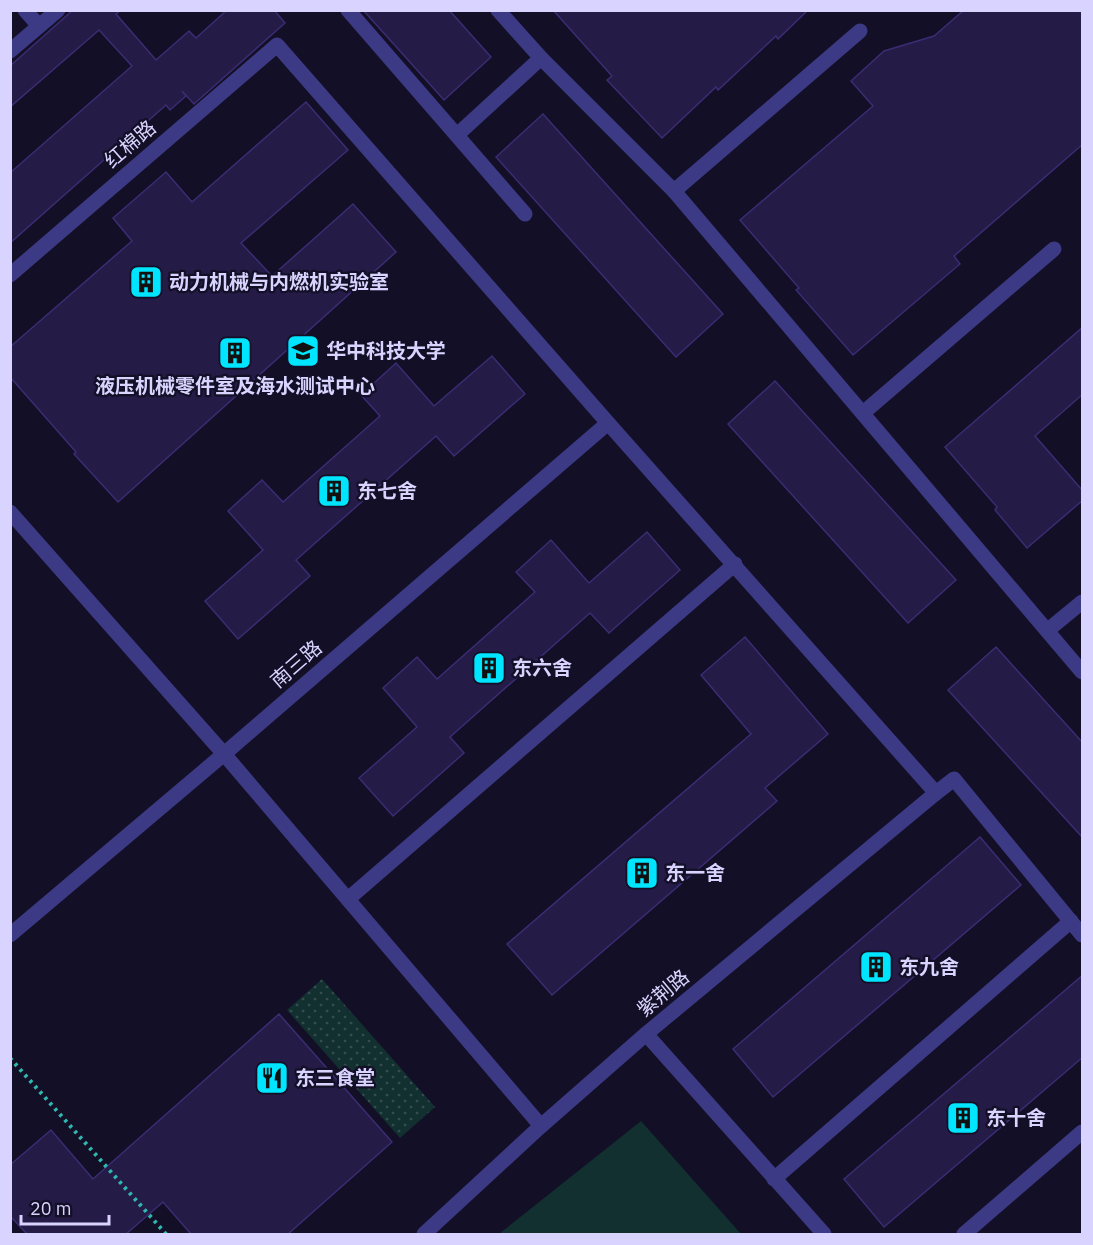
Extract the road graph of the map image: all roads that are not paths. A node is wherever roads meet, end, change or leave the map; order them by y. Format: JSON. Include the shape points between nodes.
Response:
{"nodes":[{"id":1,"x":25,"y":10,"type":"edge"},
{"id":2,"x":58,"y":10,"type":"edge"},
{"id":3,"x":348,"y":10,"type":"edge"},
{"id":4,"x":498,"y":10,"type":"edge"},
{"id":5,"x":39,"y":26,"type":"junction"},
{"id":6,"x":860,"y":31,"type":"dead end"},
{"id":7,"x":10,"y":51,"type":"edge"},
{"id":8,"x":541,"y":58,"type":"junction"},
{"id":9,"x":457,"y":135,"type":"junction"},
{"id":10,"x":674,"y":192,"type":"junction"},
{"id":11,"x":525,"y":214,"type":"dead end"},
{"id":12,"x":1054,"y":249,"type":"dead end"},
{"id":13,"x":10,"y":275,"type":"edge"},
{"id":14,"x":863,"y":413,"type":"junction"},
{"id":15,"x":608,"y":423,"type":"junction"},
{"id":16,"x":10,"y":512,"type":"edge"},
{"id":17,"x":735,"y":564,"type":"junction"},
{"id":18,"x":1083,"y":602,"type":"edge"},
{"id":19,"x":1048,"y":630,"type":"junction"},
{"id":20,"x":1083,"y":672,"type":"edge"},
{"id":21,"x":224,"y":754,"type":"junction"},
{"id":22,"x":936,"y":794,"type":"junction"},
{"id":23,"x":348,"y":899,"type":"junction"},
{"id":24,"x":1071,"y":921,"type":"junction"},
{"id":25,"x":10,"y":934,"type":"edge"},
{"id":26,"x":1083,"y":935,"type":"edge"},
{"id":27,"x":646,"y":1035,"type":"junction"},
{"id":28,"x":542,"y":1126,"type":"junction"},
{"id":29,"x":1083,"y":1132,"type":"edge"},
{"id":30,"x":774,"y":1179,"type":"junction"},
{"id":31,"x":424,"y":1234,"type":"edge"},
{"id":32,"x":824,"y":1234,"type":"edge"},
{"id":33,"x":964,"y":1234,"type":"edge"}],
"edges":[{"from":1,"to":5,"type":"street"},
{"from":2,"to":5,"type":"street"},
{"from":3,"to":9,"type":"street"},
{"from":4,"to":8,"type":"street"},
{"from":5,"to":7,"type":"street"},
{"from":6,"to":10,"type":"street"},
{"from":8,"to":9,"type":"street"},
{"from":8,"to":10,"type":"street"},
{"from":9,"to":11,"type":"street"},
{"from":10,"to":14,"type":"street"},
{"from":12,"to":14,"type":"street"},
{"from":13,"to":15,"type":"street","name":"红棉路","via":[[277,45]]},
{"from":14,"to":19,"type":"street"},
{"from":15,"to":17,"type":"street"},
{"from":15,"to":21,"type":"street","name":"南三路"},
{"from":16,"to":21,"type":"street"},
{"from":17,"to":22,"type":"street"},
{"from":17,"to":23,"type":"street"},
{"from":18,"to":19,"type":"street"},
{"from":19,"to":20,"type":"street"},
{"from":21,"to":23,"type":"street"},
{"from":21,"to":25,"type":"street","name":"南三路"},
{"from":22,"to":24,"type":"street","name":"紫荆路","via":[[954,778]]},
{"from":22,"to":27,"type":"street","name":"紫荆路"},
{"from":23,"to":28,"type":"street"},
{"from":24,"to":26,"type":"street"},
{"from":24,"to":30,"type":"street"},
{"from":27,"to":28,"type":"street","name":"紫荆路"},
{"from":27,"to":30,"type":"street"},
{"from":28,"to":31,"type":"street","name":"紫荆路"},
{"from":29,"to":33,"type":"street"},
{"from":30,"to":32,"type":"street"}]}
